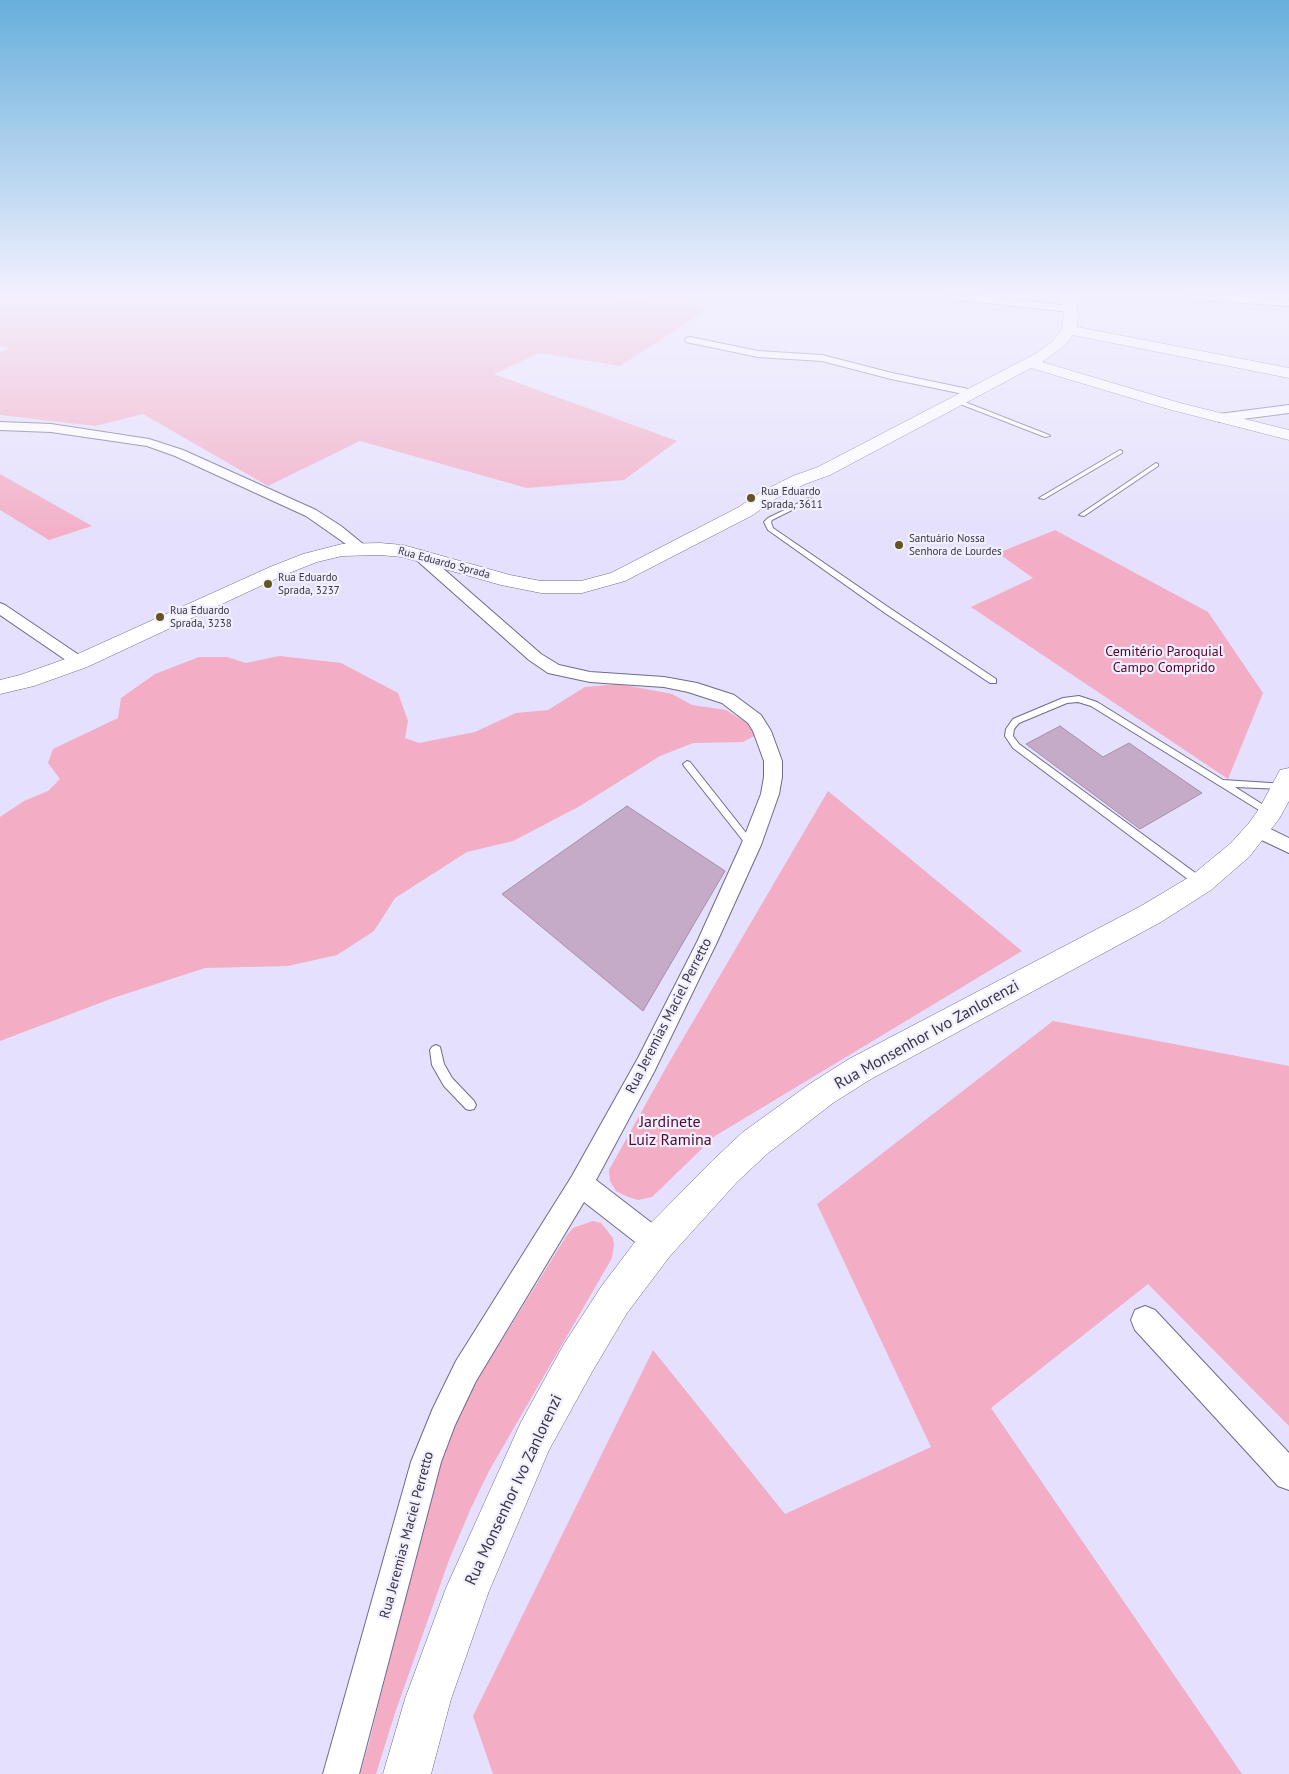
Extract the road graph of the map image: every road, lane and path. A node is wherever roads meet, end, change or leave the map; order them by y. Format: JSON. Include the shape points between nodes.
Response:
{"nodes":[{"id":1,"x":904,"y":379,"type":"edge"},
{"id":2,"x":1000,"y":379,"type":"edge"},
{"id":3,"x":1084,"y":379,"type":"edge"},
{"id":4,"x":973,"y":393,"type":"junction"},
{"id":5,"x":957,"y":401,"type":"junction"},
{"id":6,"x":1289,"y":409,"type":"edge"},
{"id":7,"x":1219,"y":418,"type":"junction"},
{"id":8,"x":0,"y":426,"type":"edge"},
{"id":9,"x":1047,"y":436,"type":"dead end"},
{"id":10,"x":1289,"y":436,"type":"edge"},
{"id":11,"x":1120,"y":452,"type":"dead end"},
{"id":12,"x":1156,"y":466,"type":"dead end"},
{"id":13,"x":1042,"y":498,"type":"dead end"},
{"id":14,"x":811,"y":499,"type":"dead end"},
{"id":15,"x":1082,"y":515,"type":"dead end"},
{"id":16,"x":370,"y":548,"type":"junction"},
{"id":17,"x":418,"y":554,"type":"junction"},
{"id":18,"x":0,"y":608,"type":"edge"},
{"id":19,"x":79,"y":662,"type":"junction"},
{"id":20,"x":993,"y":681,"type":"dead end"},
{"id":21,"x":0,"y":686,"type":"edge"},
{"id":22,"x":687,"y":764,"type":"dead end"},
{"id":23,"x":1220,"y":783,"type":"junction"},
{"id":24,"x":1275,"y":802,"type":"edge"},
{"id":25,"x":751,"y":846,"type":"junction"},
{"id":26,"x":1289,"y":846,"type":"edge"},
{"id":27,"x":1200,"y":883,"type":"junction"},
{"id":28,"x":436,"y":1050,"type":"dead end"},
{"id":29,"x":470,"y":1105,"type":"dead end"},
{"id":30,"x":581,"y":1184,"type":"junction"},
{"id":31,"x":657,"y":1243,"type":"junction"},
{"id":32,"x":1145,"y":1320,"type":"dead end"},
{"id":33,"x":1289,"y":1475,"type":"edge"},
{"id":34,"x":341,"y":1774,"type":"edge"},
{"id":35,"x":406,"y":1774,"type":"edge"}],
"edges":[{"from":1,"to":4,"type":"street"},
{"from":2,"to":4,"type":"main road","name":"Rua Eduardo Sprada"},
{"from":3,"to":7,"type":"main road"},
{"from":4,"to":5,"type":"main road","name":"Rua Eduardo Sprada"},
{"from":5,"to":9,"type":"lane"},
{"from":5,"to":17,"type":"main road","name":"Rua Eduardo Sprada","via":[[824,471],[783,497],[746,511],[602,583],[562,588],[525,584]]},
{"from":6,"to":7,"type":"street"},
{"from":7,"to":10,"type":"main road"},
{"from":8,"to":16,"type":"street","via":[[51,428],[149,443],[311,513]]},
{"from":11,"to":13,"type":"lane"},
{"from":12,"to":15,"type":"lane"},
{"from":14,"to":20,"type":"lane","via":[[770,519],[768,525]]},
{"from":16,"to":17,"type":"main road","name":"Rua Eduardo Sprada"},
{"from":16,"to":19,"type":"main road","name":"Rua Eduardo Sprada","via":[[325,553],[292,564]]},
{"from":17,"to":25,"type":"street","name":"Rua Jeremias Maciel Perretto","via":[[534,657],[554,669],[590,677],[691,687],[728,699],[745,710],[762,731],[773,761],[770,794]]},
{"from":18,"to":19,"type":"street"},
{"from":19,"to":21,"type":"main road","name":"Rua Eduardo Sprada","via":[[35,678]]},
{"from":22,"to":25,"type":"lane"},
{"from":23,"to":24,"type":"lane"},
{"from":23,"to":24,"type":"lane"},
{"from":23,"to":27,"type":"lane","via":[[1094,704],[1078,699],[1066,700],[1016,721],[1010,729],[1009,736],[1016,746]]},
{"from":24,"to":26,"type":"street"},
{"from":24,"to":27,"type":"main road","name":"Rua Monsenhor Ivo Zanlorenzi","via":[[1240,850]]},
{"from":25,"to":30,"type":"street","name":"Rua Jeremias Maciel Perretto","via":[[646,1065]]},
{"from":27,"to":31,"type":"main road","name":"Rua Monsenhor Ivo Zanlorenzi","via":[[1151,914],[868,1064],[822,1094],[731,1165]]},
{"from":28,"to":29,"type":"lane","via":[[438,1065],[448,1082]]},
{"from":30,"to":31,"type":"street"},
{"from":30,"to":34,"type":"street","name":"Rua Jeremias Maciel Perretto","via":[[466,1371],[443,1418],[426,1462]]},
{"from":31,"to":35,"type":"main road","name":"Rua Monsenhor Ivo Zanlorenzi","via":[[614,1300],[535,1436],[468,1588],[428,1699]]},
{"from":32,"to":33,"type":"street"}]}
